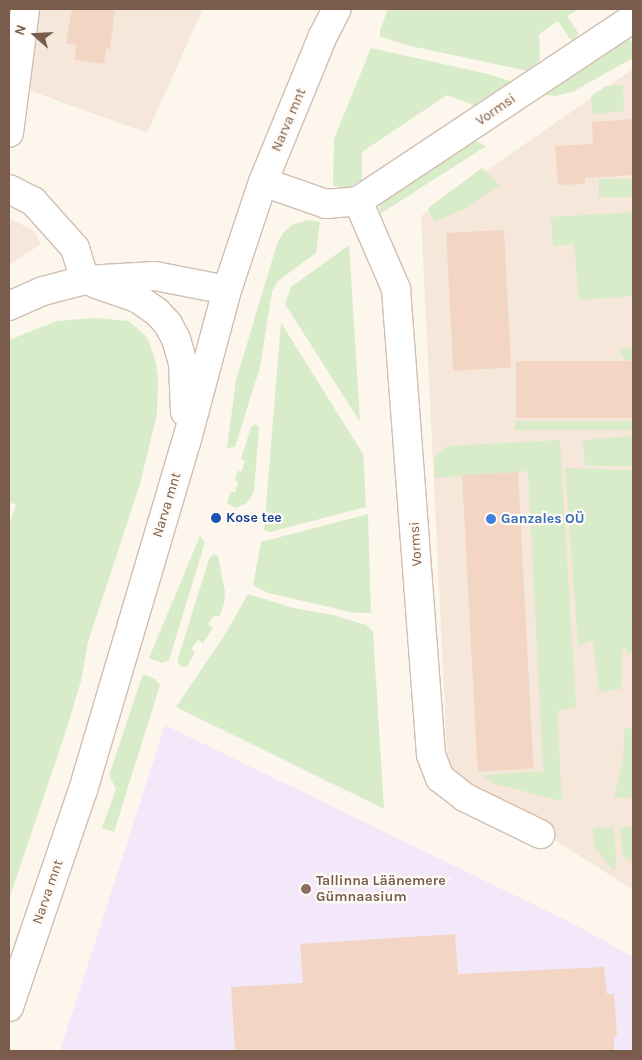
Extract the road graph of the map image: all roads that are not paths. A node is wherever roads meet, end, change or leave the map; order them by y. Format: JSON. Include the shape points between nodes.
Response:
{"nodes":[{"id":1,"x":25,"y":9,"type":"edge"},
{"id":2,"x":337,"y":9,"type":"edge"},
{"id":3,"x":633,"y":18,"type":"edge"},
{"id":4,"x":9,"y":133,"type":"edge"},
{"id":5,"x":263,"y":182,"type":"junction"},
{"id":6,"x":9,"y":189,"type":"edge"},
{"id":7,"x":358,"y":201,"type":"junction"},
{"id":8,"x":86,"y":280,"type":"junction"},
{"id":9,"x":227,"y":290,"type":"junction"},
{"id":10,"x":9,"y":306,"type":"edge"},
{"id":11,"x":186,"y":443,"type":"junction"},
{"id":12,"x":540,"y":834,"type":"dead end"},
{"id":13,"x":9,"y":1007,"type":"edge"}],
"edges":[{"from":1,"to":4,"type":"main road"},
{"from":2,"to":5,"type":"main road","name":"Narva mnt"},
{"from":3,"to":7,"type":"main road","name":"Vormsi"},
{"from":5,"to":7,"type":"main road","name":"Vormsi","via":[[326,204]]},
{"from":5,"to":9,"type":"main road","name":"Narva mnt"},
{"from":6,"to":8,"type":"main road","via":[[33,201],[75,248]]},
{"from":7,"to":12,"type":"main road","name":"Vormsi","via":[[396,289],[431,754],[440,778],[464,797]]},
{"from":8,"to":9,"type":"main road","via":[[155,276]]},
{"from":8,"to":10,"type":"main road","via":[[43,291]]},
{"from":8,"to":11,"type":"main road","via":[[147,304],[172,330],[183,364]]},
{"from":9,"to":11,"type":"main road","name":"Narva mnt"},
{"from":11,"to":13,"type":"main road","name":"Narva mnt","via":[[82,790]]}]}
